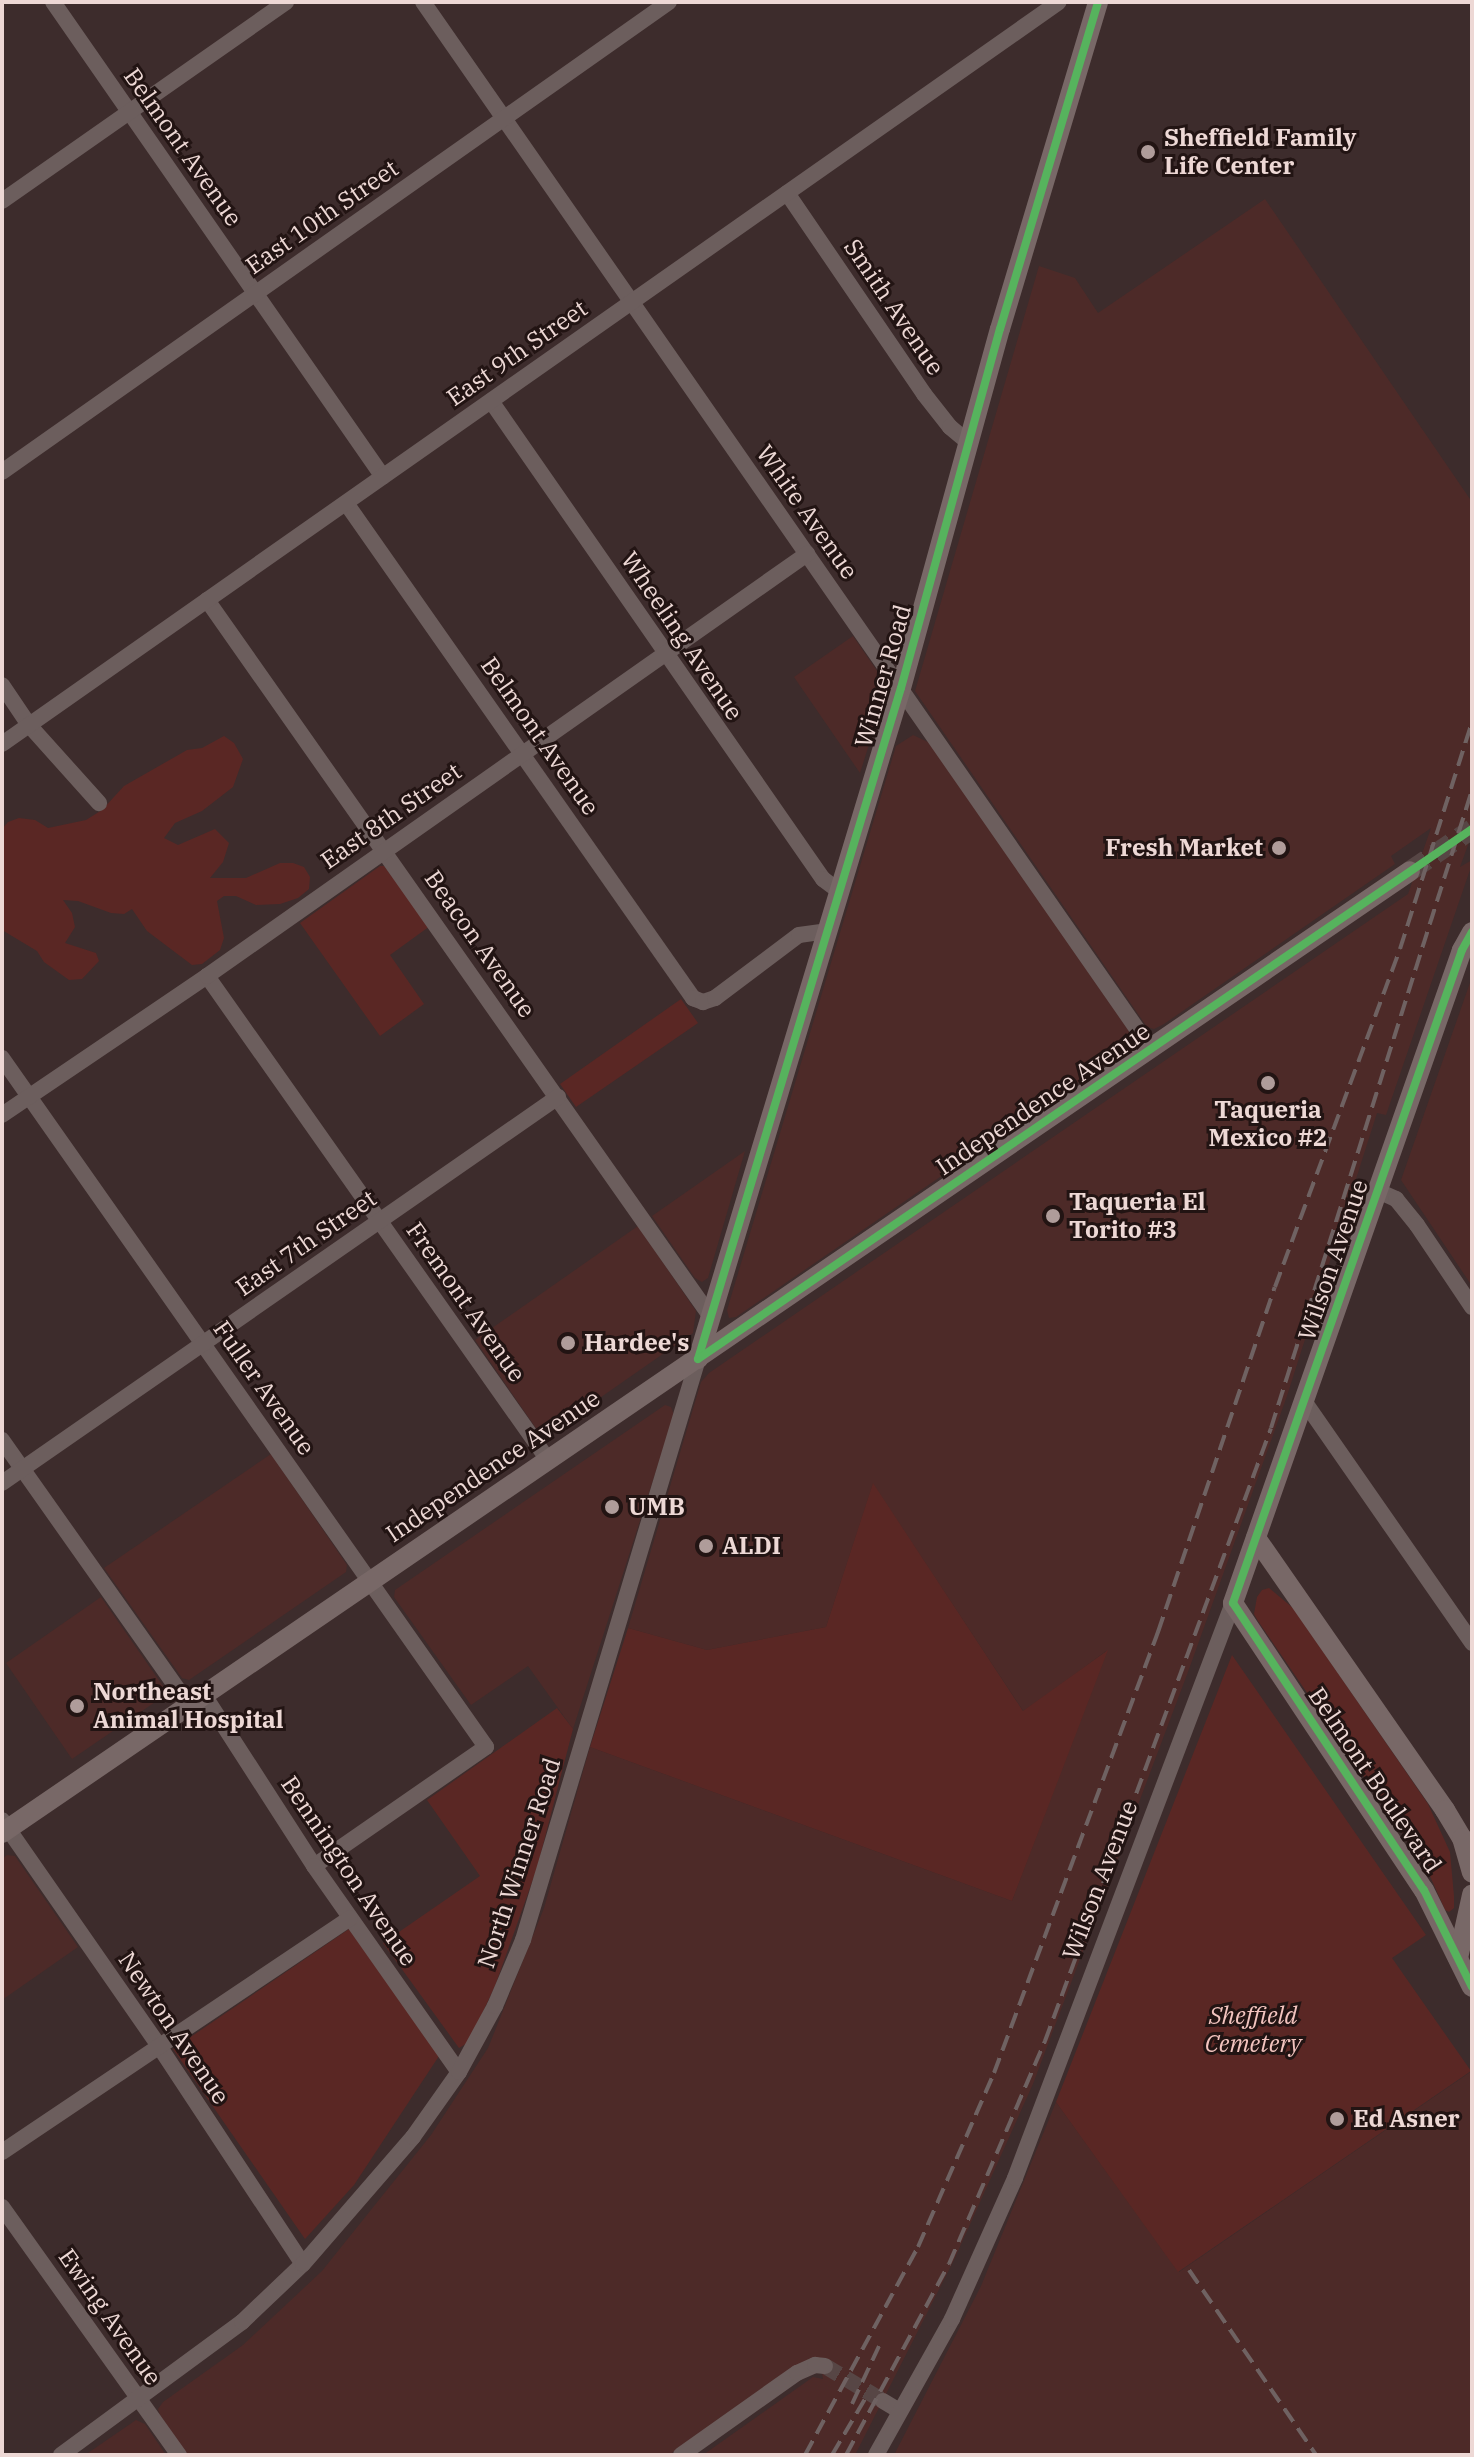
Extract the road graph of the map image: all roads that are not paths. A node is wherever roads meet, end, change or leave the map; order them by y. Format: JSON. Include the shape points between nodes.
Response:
{"nodes":[{"id":1,"x":53,"y":2,"type":"edge"},
{"id":2,"x":286,"y":2,"type":"edge"},
{"id":3,"x":423,"y":2,"type":"edge"},
{"id":4,"x":669,"y":2,"type":"edge"},
{"id":5,"x":1059,"y":2,"type":"edge"},
{"id":6,"x":1098,"y":2,"type":"edge"},
{"id":7,"x":129,"y":113,"type":"junction"},
{"id":8,"x":503,"y":119,"type":"junction"},
{"id":9,"x":787,"y":193,"type":"junction"},
{"id":10,"x":2,"y":201,"type":"edge"},
{"id":11,"x":255,"y":293,"type":"junction"},
{"id":12,"x":633,"y":301,"type":"junction"},
{"id":13,"x":491,"y":401,"type":"junction"},
{"id":14,"x":969,"y":443,"type":"junction"},
{"id":15,"x":2,"y":472,"type":"edge"},
{"id":16,"x":383,"y":477,"type":"junction"},
{"id":17,"x":346,"y":503,"type":"junction"},
{"id":18,"x":807,"y":554,"type":"junction"},
{"id":19,"x":207,"y":600,"type":"junction"},
{"id":20,"x":665,"y":652,"type":"junction"},
{"id":21,"x":2,"y":685,"type":"edge"},
{"id":22,"x":901,"y":688,"type":"junction"},
{"id":23,"x":29,"y":725,"type":"junction"},
{"id":24,"x":2,"y":744,"type":"edge"},
{"id":25,"x":522,"y":752,"type":"junction"},
{"id":26,"x":99,"y":803,"type":"dead end"},
{"id":27,"x":384,"y":851,"type":"junction"},
{"id":28,"x":1410,"y":871,"type":"tunnel mouth"},
{"id":29,"x":840,"y":892,"type":"junction"},
{"id":30,"x":827,"y":931,"type":"junction"},
{"id":31,"x":1472,"y":932,"type":"edge"},
{"id":32,"x":207,"y":976,"type":"junction"},
{"id":33,"x":1151,"y":1049,"type":"junction"},
{"id":34,"x":2,"y":1058,"type":"edge"},
{"id":35,"x":29,"y":1096,"type":"junction"},
{"id":36,"x":558,"y":1097,"type":"junction"},
{"id":37,"x":2,"y":1115,"type":"edge"},
{"id":38,"x":1378,"y":1191,"type":"junction"},
{"id":39,"x":380,"y":1221,"type":"junction"},
{"id":40,"x":1472,"y":1307,"type":"edge"},
{"id":41,"x":711,"y":1317,"type":"junction"},
{"id":42,"x":204,"y":1343,"type":"junction"},
{"id":43,"x":698,"y":1359,"type":"junction"},
{"id":44,"x":1304,"y":1401,"type":"junction"},
{"id":45,"x":2,"y":1440,"type":"edge"},
{"id":46,"x":548,"y":1460,"type":"junction"},
{"id":47,"x":22,"y":1469,"type":"junction"},
{"id":48,"x":2,"y":1483,"type":"edge"},
{"id":49,"x":1256,"y":1538,"type":"junction"},
{"id":50,"x":370,"y":1580,"type":"junction"},
{"id":51,"x":1233,"y":1603,"type":"junction"},
{"id":52,"x":1472,"y":1643,"type":"edge"},
{"id":53,"x":196,"y":1700,"type":"junction"},
{"id":54,"x":4,"y":1827,"type":"edge"},
{"id":55,"x":314,"y":1866,"type":"junction"},
{"id":56,"x":1472,"y":1873,"type":"edge"},
{"id":57,"x":1472,"y":1895,"type":"edge"},
{"id":58,"x":350,"y":1918,"type":"junction"},
{"id":59,"x":1458,"y":1958,"type":"junction"},
{"id":60,"x":1472,"y":1987,"type":"edge"},
{"id":61,"x":159,"y":2046,"type":"junction"},
{"id":62,"x":459,"y":2072,"type":"junction"},
{"id":63,"x":2,"y":2152,"type":"edge"},
{"id":64,"x":2,"y":2207,"type":"edge"},
{"id":65,"x":303,"y":2264,"type":"junction"},
{"id":66,"x":825,"y":2366,"type":"dead end"},
{"id":67,"x":138,"y":2399,"type":"junction"},
{"id":68,"x":883,"y":2401,"type":"tunnel mouth"},
{"id":69,"x":898,"y":2410,"type":"junction"},
{"id":70,"x":61,"y":2455,"type":"edge"},
{"id":71,"x":179,"y":2455,"type":"edge"},
{"id":72,"x":681,"y":2455,"type":"edge"},
{"id":73,"x":876,"y":2455,"type":"edge"}],
"edges":[{"from":1,"to":7,"type":"street","name":"Belmont Avenue"},
{"from":2,"to":7,"type":"street"},
{"from":3,"to":8,"type":"street","name":"White Avenue"},
{"from":4,"to":8,"type":"street","name":"East 10th Street"},
{"from":5,"to":9,"type":"street","name":"East 9th Street"},
{"from":6,"to":14,"type":"main road","name":"Winner Road"},
{"from":7,"to":10,"type":"street"},
{"from":7,"to":11,"type":"street","name":"Belmont Avenue"},
{"from":8,"to":11,"type":"street","name":"East 10th Street"},
{"from":8,"to":12,"type":"street","name":"White Avenue"},
{"from":9,"to":12,"type":"street","name":"East 9th Street"},
{"from":9,"to":14,"type":"street","name":"Smith Avenue","via":[[924,394]]},
{"from":11,"to":15,"type":"street","name":"East 10th Street"},
{"from":11,"to":16,"type":"street","name":"Belmont Avenue"},
{"from":12,"to":13,"type":"street","name":"East 9th Street"},
{"from":12,"to":18,"type":"street","name":"White Avenue"},
{"from":13,"to":16,"type":"street","name":"East 9th Street"},
{"from":13,"to":20,"type":"street","name":"Wheeling Avenue"},
{"from":14,"to":22,"type":"main road","name":"Winner Road"},
{"from":16,"to":17,"type":"street","name":"East 9th Street"},
{"from":17,"to":19,"type":"street","name":"East 9th Street"},
{"from":17,"to":25,"type":"street","name":"Belmont Avenue"},
{"from":18,"to":20,"type":"street","name":"East 8th Street"},
{"from":18,"to":22,"type":"street","name":"White Avenue"},
{"from":19,"to":23,"type":"street","name":"East 9th Street"},
{"from":19,"to":27,"type":"street","name":"Beacon Avenue"},
{"from":20,"to":25,"type":"street","name":"East 8th Street"},
{"from":20,"to":29,"type":"street","name":"Wheeling Avenue","via":[[823,879]]},
{"from":21,"to":23,"type":"street"},
{"from":22,"to":29,"type":"main road","name":"Winner Road"},
{"from":22,"to":33,"type":"street","name":"White Avenue"},
{"from":23,"to":24,"type":"street","name":"East 9th Street"},
{"from":23,"to":26,"type":"street"},
{"from":25,"to":27,"type":"street","name":"East 8th Street"},
{"from":25,"to":30,"type":"street","name":"Belmont Avenue","via":[[693,998],[715,998],[799,935]]},
{"from":27,"to":32,"type":"street","name":"East 8th Street"},
{"from":27,"to":36,"type":"street","name":"Beacon Avenue"},
{"from":28,"to":33,"type":"main road","name":"Independence Avenue"},
{"from":29,"to":30,"type":"main road","name":"Winner Road"},
{"from":30,"to":41,"type":"main road","name":"Winner Road"},
{"from":31,"to":38,"type":"main road","name":"Wilson Avenue"},
{"from":32,"to":35,"type":"street","name":"East 8th Street"},
{"from":32,"to":39,"type":"street","name":"Fremont Avenue"},
{"from":33,"to":43,"type":"main road","name":"Independence Avenue"},
{"from":34,"to":35,"type":"street","name":"Fuller Avenue"},
{"from":35,"to":37,"type":"street","name":"East 8th Street"},
{"from":35,"to":42,"type":"street","name":"Fuller Avenue"},
{"from":36,"to":39,"type":"street","name":"East 7th Street"},
{"from":36,"to":41,"type":"street","name":"Beacon Avenue"},
{"from":38,"to":40,"type":"street","via":[[1399,1202]]},
{"from":38,"to":44,"type":"main road","name":"Wilson Avenue"},
{"from":39,"to":42,"type":"street","name":"East 7th Street"},
{"from":39,"to":46,"type":"street","name":"Fremont Avenue"},
{"from":41,"to":43,"type":"main road","name":"Winner Road"},
{"from":42,"to":47,"type":"street","name":"East 7th Street"},
{"from":42,"to":50,"type":"street","name":"Fuller Avenue"},
{"from":43,"to":46,"type":"main road","name":"Independence Avenue"},
{"from":43,"to":62,"type":"street","name":"North Winner Road","via":[[523,1940]]},
{"from":44,"to":49,"type":"main road","name":"Wilson Avenue"},
{"from":44,"to":52,"type":"street"},
{"from":45,"to":47,"type":"street","name":"Bennington Avenue"},
{"from":46,"to":50,"type":"main road","name":"Independence Avenue"},
{"from":47,"to":48,"type":"street","name":"East 7th Street"},
{"from":47,"to":53,"type":"street","name":"Bennington Avenue"},
{"from":49,"to":51,"type":"main road","name":"Wilson Avenue"},
{"from":49,"to":56,"type":"main road","name":"Belmont Boulevard","via":[[1445,1810],[1462,1838]]},
{"from":50,"to":53,"type":"main road","name":"Independence Avenue"},
{"from":50,"to":55,"type":"street","name":"Fuller Avenue","via":[[486,1747]]},
{"from":51,"to":59,"type":"main road","name":"Belmont Boulevard","via":[[1424,1890]]},
{"from":51,"to":69,"type":"street","name":"Wilson Avenue","via":[[1015,2178],[952,2319]]},
{"from":53,"to":54,"type":"main road","name":"Independence Avenue"},
{"from":53,"to":55,"type":"street","name":"Bennington Avenue"},
{"from":54,"to":61,"type":"street","name":"Newton Avenue"},
{"from":55,"to":58,"type":"street","name":"Bennington Avenue"},
{"from":57,"to":59,"type":"main road"},
{"from":58,"to":61,"type":"street"},
{"from":58,"to":62,"type":"street","name":"Bennington Avenue"},
{"from":59,"to":60,"type":"main road","name":"Belmont Boulevard"},
{"from":61,"to":63,"type":"street"},
{"from":61,"to":65,"type":"street","name":"Newton Avenue"},
{"from":62,"to":65,"type":"street","name":"North Winner Road","via":[[413,2137]]},
{"from":64,"to":67,"type":"street","name":"Ewing Avenue"},
{"from":65,"to":67,"type":"street","name":"North Winner Road","via":[[242,2322]]},
{"from":66,"to":72,"type":"street","via":[[797,2373]]},
{"from":67,"to":70,"type":"street","name":"North Winner Road"},
{"from":67,"to":71,"type":"street","name":"Ewing Avenue"},
{"from":68,"to":69,"type":"street"},
{"from":69,"to":73,"type":"street"}]}
